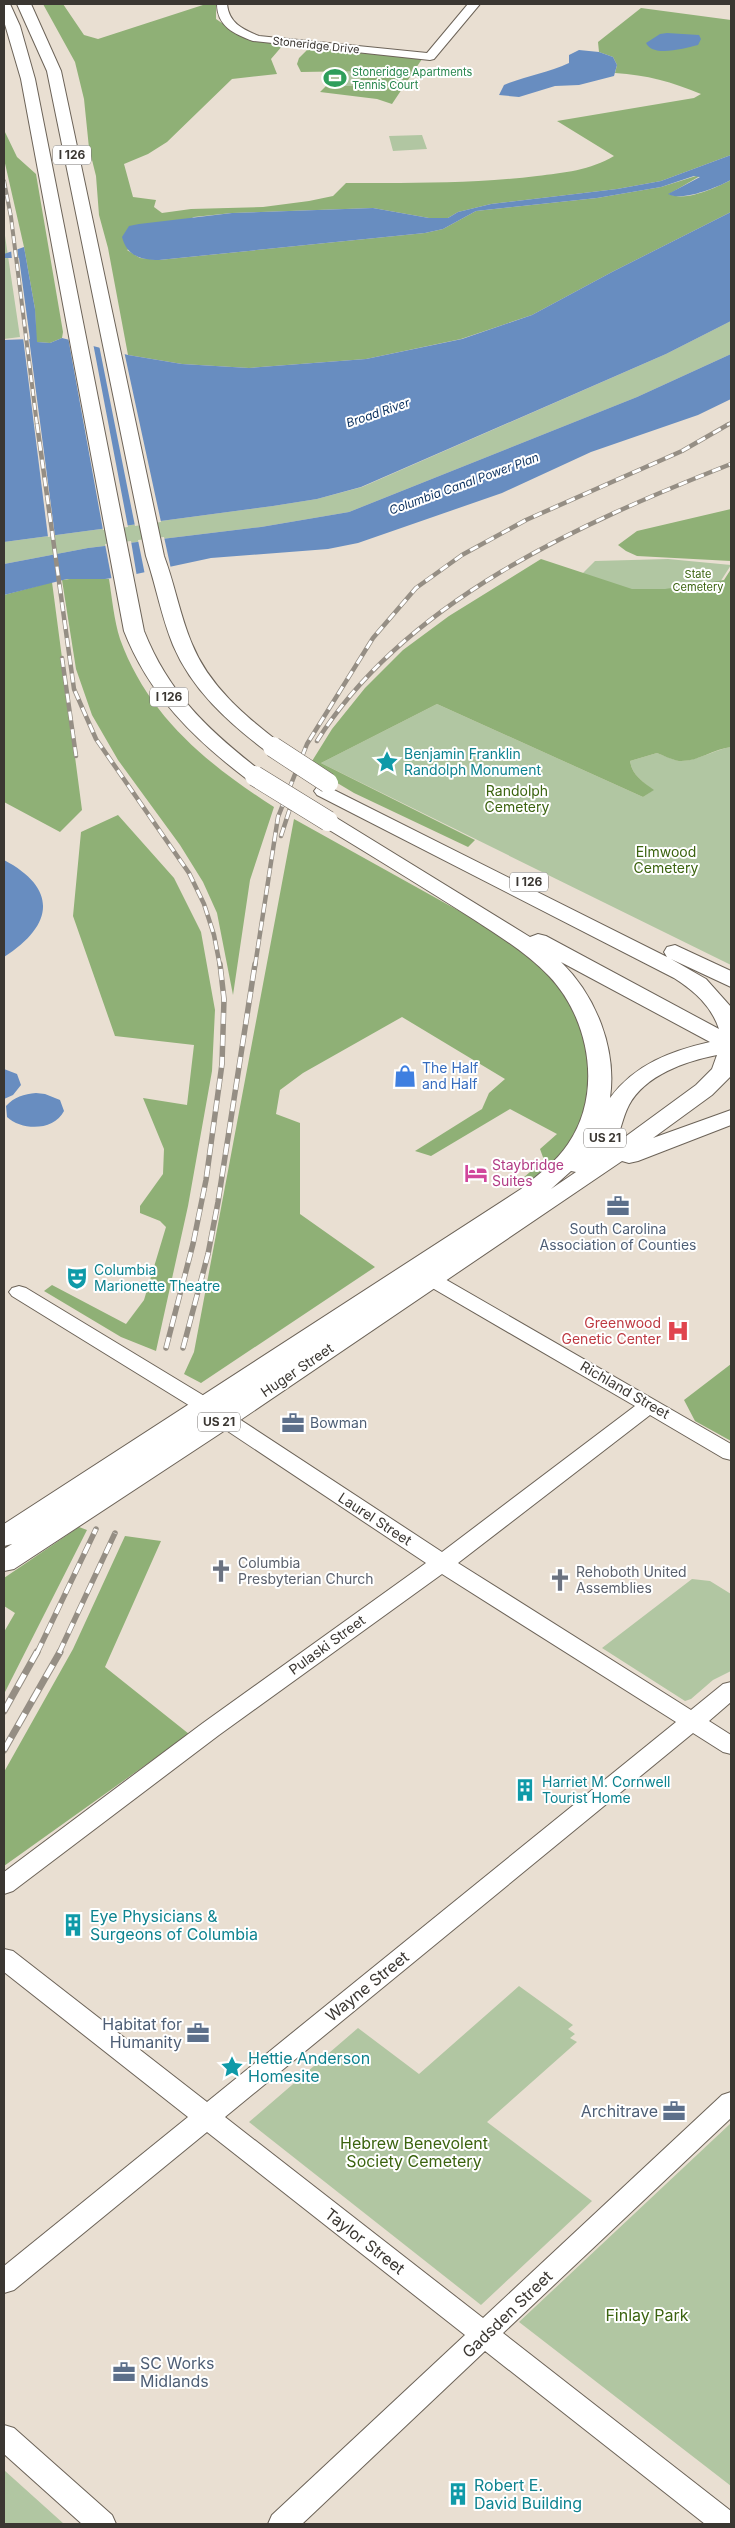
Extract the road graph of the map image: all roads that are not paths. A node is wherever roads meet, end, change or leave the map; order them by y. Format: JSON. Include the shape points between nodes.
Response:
{"nodes":[{"id":1,"x":24,"y":4,"type":"edge"},
{"id":2,"x":222,"y":4,"type":"edge"},
{"id":3,"x":474,"y":4,"type":"edge"},
{"id":4,"x":4,"y":5,"type":"edge"},
{"id":5,"x":326,"y":787,"type":"junction"},
{"id":6,"x":438,"y":886,"type":"junction"},
{"id":7,"x":731,"y":980,"type":"edge"},
{"id":8,"x":731,"y":1029,"type":"edge"},
{"id":9,"x":731,"y":1046,"type":"edge"},
{"id":10,"x":731,"y":1117,"type":"edge"},
{"id":11,"x":588,"y":1175,"type":"junction"},
{"id":12,"x":530,"y":1194,"type":"junction"},
{"id":13,"x":423,"y":1274,"type":"junction"},
{"id":14,"x":19,"y":1292,"type":"dead end"},
{"id":15,"x":649,"y":1404,"type":"junction"},
{"id":16,"x":215,"y":1413,"type":"junction"},
{"id":17,"x":731,"y":1453,"type":"edge"},
{"id":18,"x":4,"y":1537,"type":"edge"},
{"id":19,"x":4,"y":1562,"type":"edge"},
{"id":20,"x":442,"y":1563,"type":"junction"},
{"id":21,"x":731,"y":1690,"type":"edge"},
{"id":22,"x":692,"y":1721,"type":"junction"},
{"id":23,"x":731,"y":1746,"type":"edge"},
{"id":24,"x":4,"y":1885,"type":"edge"},
{"id":25,"x":4,"y":1958,"type":"edge"},
{"id":26,"x":731,"y":2102,"type":"edge"},
{"id":27,"x":204,"y":2117,"type":"junction"},
{"id":28,"x":4,"y":2282,"type":"edge"},
{"id":29,"x":486,"y":2334,"type":"junction"},
{"id":30,"x":4,"y":2437,"type":"edge"},
{"id":31,"x":102,"y":2524,"type":"edge"},
{"id":32,"x":282,"y":2524,"type":"edge"},
{"id":33,"x":726,"y":2524,"type":"edge"}],
"edges":[{"from":1,"to":5,"type":"highway","number":"I 126","via":[[54,71],[155,556],[169,648],[186,676],[222,719]]},
{"from":2,"to":3,"type":"street","name":"Stoneridge Drive","via":[[225,21],[236,31],[257,38],[430,57]]},
{"from":4,"to":6,"type":"highway","number":"I 126","bridge":true,"via":[[28,80],[125,590],[137,640],[147,664],[164,691],[202,732],[255,776]]},
{"from":5,"to":7,"type":"highway","number":"I 126"},
{"from":5,"to":8,"type":"highway","via":[[682,973],[713,998]]},
{"from":6,"to":9,"type":"highway","number":"I 126"},
{"from":6,"to":12,"type":"highway","via":[[516,938],[552,967],[577,998],[594,1035],[600,1086],[594,1116],[575,1152]]},
{"from":9,"to":11,"type":"highway","via":[[723,1070],[704,1090]]},
{"from":9,"to":12,"type":"highway","number":"US 21","via":[[661,1066],[638,1081],[617,1107],[603,1143],[592,1156],[564,1177]]},
{"from":10,"to":11,"type":"highway","number":"US 21","via":[[638,1151]]},
{"from":11,"to":13,"type":"highway","name":"Huger Street","number":"US 21"},
{"from":12,"to":13,"type":"highway","name":"Huger Street","number":"US 21"},
{"from":13,"to":15,"type":"street","name":"Richland Street"},
{"from":13,"to":16,"type":"highway","name":"Huger Street","number":"US 21"},
{"from":14,"to":16,"type":"street","name":"Laurel Street"},
{"from":15,"to":17,"type":"street","name":"Richland Street"},
{"from":15,"to":20,"type":"street","name":"Pulaski Street","via":[[636,1418]]},
{"from":16,"to":18,"type":"highway","name":"Huger Street","number":"US 21"},
{"from":16,"to":19,"type":"highway","name":"Huger Street","number":"US 21"},
{"from":16,"to":20,"type":"street","name":"Laurel Street"},
{"from":20,"to":22,"type":"street","name":"Laurel Street"},
{"from":20,"to":24,"type":"street","name":"Pulaski Street"},
{"from":21,"to":22,"type":"street","name":"Wayne Street"},
{"from":22,"to":23,"type":"street","name":"Laurel Street"},
{"from":22,"to":27,"type":"street","name":"Wayne Street"},
{"from":25,"to":27,"type":"street","name":"Taylor Street"},
{"from":26,"to":29,"type":"street","name":"Gadsden Street"},
{"from":27,"to":28,"type":"street","name":"Wayne Street"},
{"from":27,"to":29,"type":"street","name":"Taylor Street"},
{"from":29,"to":32,"type":"street","name":"Gadsden Street"},
{"from":29,"to":33,"type":"street","name":"Taylor Street"},
{"from":30,"to":31,"type":"street"}]}
